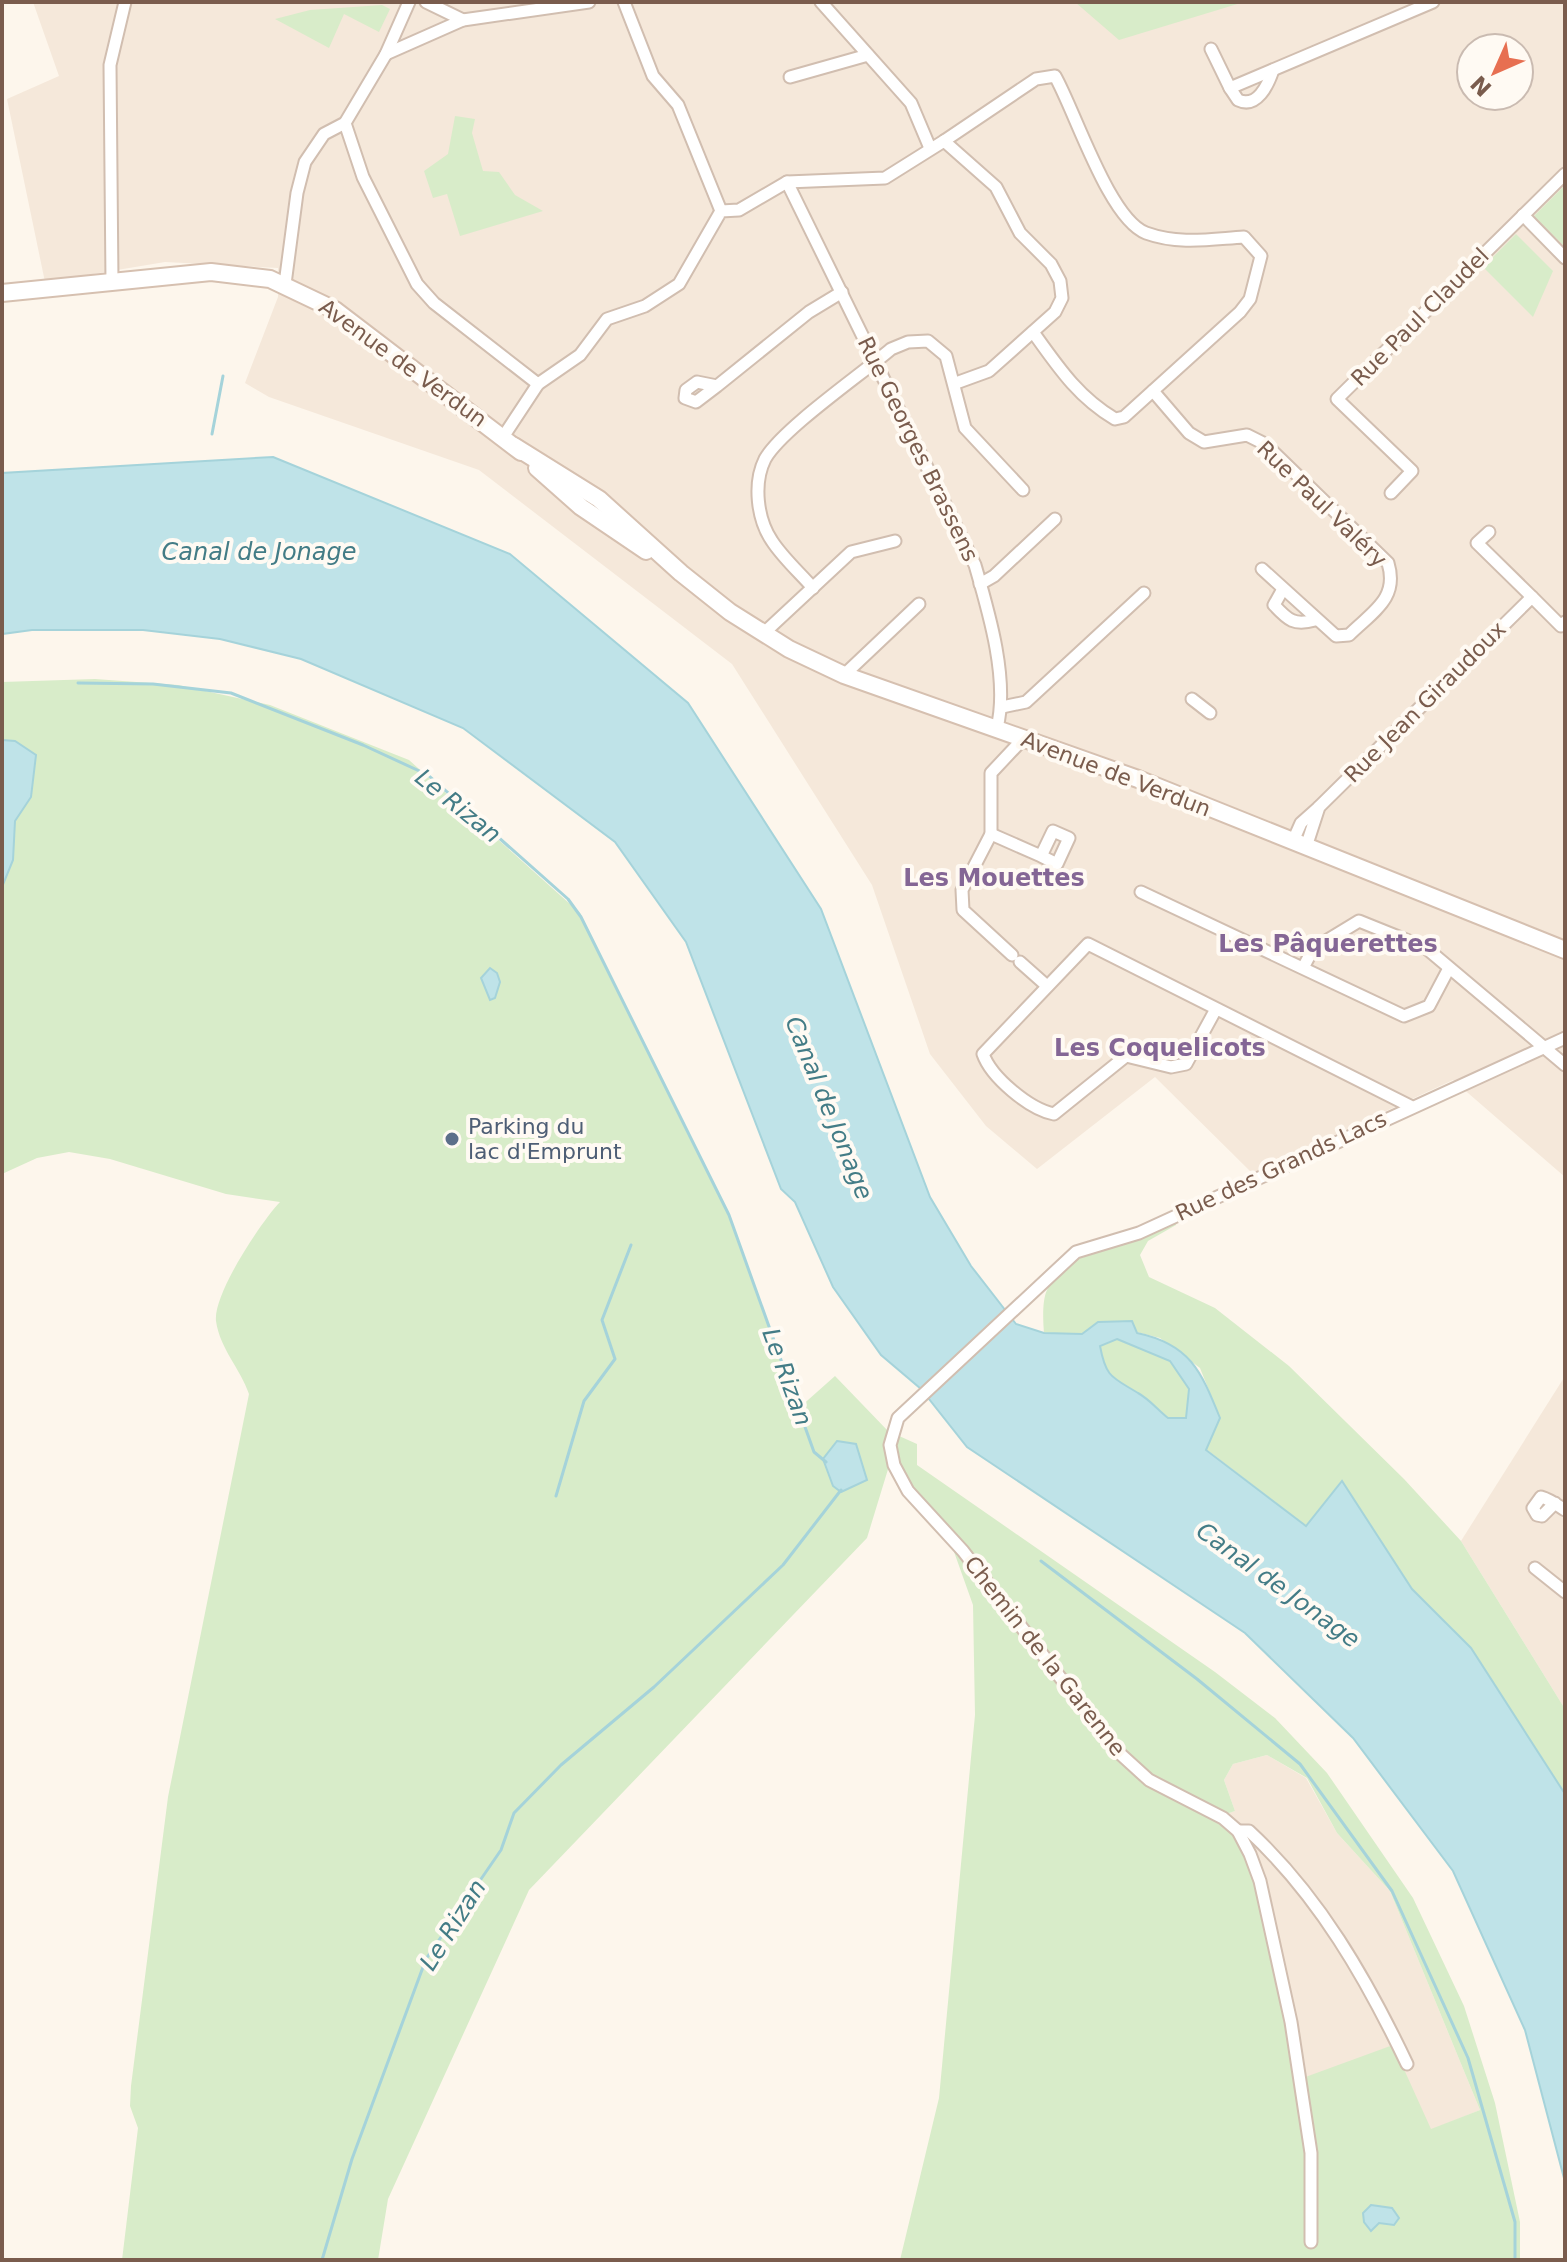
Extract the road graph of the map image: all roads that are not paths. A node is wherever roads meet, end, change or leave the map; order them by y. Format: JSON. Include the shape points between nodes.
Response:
{"nodes":[{"id":1,"x":125,"y":2,"type":"edge"},
{"id":2,"x":409,"y":2,"type":"edge"},
{"id":3,"x":426,"y":2,"type":"edge"},
{"id":4,"x":589,"y":2,"type":"edge"},
{"id":5,"x":624,"y":2,"type":"edge"},
{"id":6,"x":821,"y":2,"type":"edge"},
{"id":7,"x":1433,"y":2,"type":"edge"},
{"id":8,"x":463,"y":20,"type":"junction"},
{"id":9,"x":1211,"y":49,"type":"dead end"},
{"id":10,"x":386,"y":54,"type":"junction"},
{"id":11,"x":868,"y":55,"type":"junction"},
{"id":12,"x":1273,"y":70,"type":"junction"},
{"id":13,"x":790,"y":77,"type":"dead end"},
{"id":14,"x":1230,"y":88,"type":"junction"},
{"id":15,"x":345,"y":123,"type":"junction"},
{"id":16,"x":944,"y":141,"type":"junction"},
{"id":17,"x":930,"y":148,"type":"junction"},
{"id":18,"x":1565,"y":174,"type":"edge"},
{"id":19,"x":787,"y":182,"type":"junction"},
{"id":20,"x":721,"y":211,"type":"junction"},
{"id":21,"x":1523,"y":215,"type":"junction"},
{"id":22,"x":1565,"y":258,"type":"edge"},
{"id":23,"x":112,"y":282,"type":"junction"},
{"id":24,"x":285,"y":284,"type":"junction"},
{"id":25,"x":842,"y":292,"type":"junction"},
{"id":26,"x":2,"y":293,"type":"edge"},
{"id":27,"x":1033,"y":332,"type":"junction"},
{"id":28,"x":876,"y":362,"type":"junction"},
{"id":29,"x":956,"y":383,"type":"junction"},
{"id":30,"x":538,"y":384,"type":"junction"},
{"id":31,"x":717,"y":386,"type":"dead end"},
{"id":32,"x":1153,"y":391,"type":"junction"},
{"id":33,"x":509,"y":442,"type":"junction"},
{"id":34,"x":1023,"y":490,"type":"dead end"},
{"id":35,"x":1391,"y":493,"type":"dead end"},
{"id":36,"x":1055,"y":519,"type":"dead end"},
{"id":37,"x":1489,"y":532,"type":"dead end"},
{"id":38,"x":895,"y":541,"type":"dead end"},
{"id":39,"x":1262,"y":569,"type":"dead end"},
{"id":40,"x":980,"y":584,"type":"junction"},
{"id":41,"x":813,"y":588,"type":"junction"},
{"id":42,"x":1283,"y":589,"type":"junction"},
{"id":43,"x":1144,"y":593,"type":"dead end"},
{"id":44,"x":1532,"y":597,"type":"junction"},
{"id":45,"x":919,"y":604,"type":"dead end"},
{"id":46,"x":1315,"y":620,"type":"junction"},
{"id":47,"x":1565,"y":622,"type":"edge"},
{"id":48,"x":764,"y":633,"type":"junction"},
{"id":49,"x":844,"y":675,"type":"junction"},
{"id":50,"x":1192,"y":699,"type":"dead end"},
{"id":51,"x":1002,"y":707,"type":"junction"},
{"id":52,"x":1210,"y":713,"type":"dead end"},
{"id":53,"x":997,"y":728,"type":"junction"},
{"id":54,"x":1023,"y":739,"type":"junction"},
{"id":55,"x":991,"y":834,"type":"junction"},
{"id":56,"x":1300,"y":844,"type":"junction"},
{"id":57,"x":1041,"y":856,"type":"dead end"},
{"id":58,"x":1141,"y":892,"type":"dead end"},
{"id":59,"x":1565,"y":950,"type":"edge"},
{"id":60,"x":1304,"y":966,"type":"junction"},
{"id":61,"x":1448,"y":970,"type":"junction"},
{"id":62,"x":1047,"y":986,"type":"junction"},
{"id":63,"x":1216,"y":1009,"type":"junction"},
{"id":64,"x":1565,"y":1038,"type":"edge"},
{"id":65,"x":1544,"y":1048,"type":"junction"},
{"id":66,"x":1565,"y":1065,"type":"edge"},
{"id":67,"x":1410,"y":1106,"type":"junction"},
{"id":68,"x":905,"y":1412,"type":"joint"},
{"id":69,"x":1535,"y":1568,"type":"dead end"},
{"id":70,"x":1565,"y":1592,"type":"edge"},
{"id":71,"x":1238,"y":1831,"type":"junction"},
{"id":72,"x":1407,"y":2064,"type":"dead end"},
{"id":73,"x":1311,"y":2242,"type":"dead end"}],
"edges":[{"from":1,"to":23,"type":"street","via":[[110,65]]},
{"from":2,"to":10,"type":"street"},
{"from":3,"to":8,"type":"street"},
{"from":4,"to":8,"type":"street"},
{"from":5,"to":20,"type":"street","via":[[653,76],[678,105]]},
{"from":6,"to":11,"type":"street"},
{"from":7,"to":12,"type":"street"},
{"from":8,"to":10,"type":"street"},
{"from":9,"to":14,"type":"street"},
{"from":10,"to":15,"type":"street"},
{"from":11,"to":13,"type":"street"},
{"from":11,"to":17,"type":"street","via":[[911,103]]},
{"from":12,"to":14,"type":"street"},
{"from":12,"to":14,"type":"street","via":[[1261,94],[1251,101],[1238,100]]},
{"from":15,"to":24,"type":"street","via":[[324,134],[305,162]]},
{"from":15,"to":30,"type":"street","via":[[363,177],[417,284]]},
{"from":16,"to":17,"type":"street"},
{"from":16,"to":27,"type":"street","via":[[996,187],[1020,233],[1060,281],[1062,298],[1055,312]]},
{"from":16,"to":32,"type":"street","via":[[1036,79],[1055,76],[1084,142],[1129,221],[1143,232],[1169,239],[1244,237],[1261,256],[1250,299],[1240,312]]},
{"from":17,"to":19,"type":"street","via":[[885,178]]},
{"from":18,"to":21,"type":"street","name":"Rue Paul Claudel"},
{"from":19,"to":20,"type":"street","via":[[739,210]]},
{"from":19,"to":25,"type":"street","name":"Rue Georges Brassens"},
{"from":20,"to":30,"type":"street","via":[[679,284],[645,306],[607,319],[580,355]]},
{"from":21,"to":22,"type":"street"},
{"from":21,"to":35,"type":"street","name":"Rue Paul Claudel","via":[[1337,399],[1412,471]]},
{"from":23,"to":24,"type":"main road","name":"Avenue de Verdun","via":[[211,272]]},
{"from":23,"to":26,"type":"main road","name":"Avenue de Verdun"},
{"from":24,"to":33,"type":"main road","name":"Avenue de Verdun","via":[[335,310]]},
{"from":25,"to":28,"type":"street","name":"Rue Georges Brassens"},
{"from":25,"to":31,"type":"street"},
{"from":27,"to":29,"type":"street","via":[[983,375]]},
{"from":27,"to":32,"type":"street","via":[[1074,389],[1115,419]]},
{"from":28,"to":29,"type":"street","via":[[908,342],[928,341],[946,356]]},
{"from":28,"to":40,"type":"street","name":"Rue Georges Brassens","via":[[951,512]]},
{"from":28,"to":41,"type":"street","via":[[786,436],[767,455],[759,474],[761,520],[772,541]]},
{"from":29,"to":34,"type":"street","via":[[965,428]]},
{"from":30,"to":33,"type":"street"},
{"from":32,"to":46,"type":"street","name":"Rue Paul Valéry","via":[[1189,433],[1204,442],[1247,435],[1265,444],[1388,563],[1391,593],[1349,635],[1336,636]]},
{"from":33,"to":48,"type":"main road","name":"Avenue de Verdun","via":[[581,507]]},
{"from":36,"to":40,"type":"street"},
{"from":37,"to":44,"type":"street","via":[[1477,543]]},
{"from":38,"to":41,"type":"street","via":[[851,552]]},
{"from":39,"to":42,"type":"street","name":"Rue Paul Valéry"},
{"from":40,"to":51,"type":"street","name":"Rue Georges Brassens","via":[[992,622]]},
{"from":41,"to":48,"type":"street"},
{"from":42,"to":46,"type":"street","name":"Rue Paul Valéry"},
{"from":42,"to":46,"type":"street","name":"Rue Paul Valéry","via":[[1274,605],[1289,621],[1299,625]]},
{"from":43,"to":51,"type":"street","via":[[1026,702]]},
{"from":44,"to":47,"type":"street","via":[[1561,626]]},
{"from":44,"to":56,"type":"street","name":"Rue Jean Giraudoux","via":[[1301,823]]},
{"from":45,"to":49,"type":"street"},
{"from":48,"to":49,"type":"main road","name":"Avenue de Verdun"},
{"from":49,"to":53,"type":"main road","name":"Avenue de Verdun"},
{"from":50,"to":52,"type":"street"},
{"from":51,"to":53,"type":"street","name":"Rue Georges Brassens"},
{"from":53,"to":54,"type":"main road","name":"Avenue de Verdun"},
{"from":54,"to":55,"type":"street","via":[[991,773]]},
{"from":54,"to":56,"type":"main road","name":"Avenue de Verdun"},
{"from":55,"to":57,"type":"street"},
{"from":55,"to":62,"type":"street","via":[[962,890],[963,910]]},
{"from":56,"to":59,"type":"main road","name":"Avenue de Verdun"},
{"from":58,"to":60,"type":"street"},
{"from":60,"to":61,"type":"street","via":[[1313,949],[1359,921],[1426,948]]},
{"from":60,"to":61,"type":"street","via":[[1404,1016],[1429,1006]]},
{"from":61,"to":65,"type":"street"},
{"from":62,"to":63,"type":"street","via":[[1088,944]]},
{"from":62,"to":63,"type":"street","via":[[983,1054],[988,1068],[1041,1111],[1054,1114],[1126,1056],[1171,1067],[1186,1064]]},
{"from":63,"to":67,"type":"street"},
{"from":64,"to":65,"type":"street","name":"Rue des Grands Lacs"},
{"from":65,"to":66,"type":"street"},
{"from":65,"to":67,"type":"street","name":"Rue des Grands Lacs"},
{"from":67,"to":68,"type":"street","name":"Rue des Grands Lacs","via":[[1139,1233],[1076,1252]]},
{"from":68,"to":71,"type":"street","name":"Chemin de la Garenne","via":[[890,1445],[908,1491],[963,1551],[1131,1767]]},
{"from":69,"to":70,"type":"street"},
{"from":71,"to":72,"type":"street","name":"Chemin de la Garenne","via":[[1249,1831],[1304,1889],[1377,2002]]},
{"from":71,"to":73,"type":"street","via":[[1260,1881],[1291,2022],[1311,2153]]}]}
